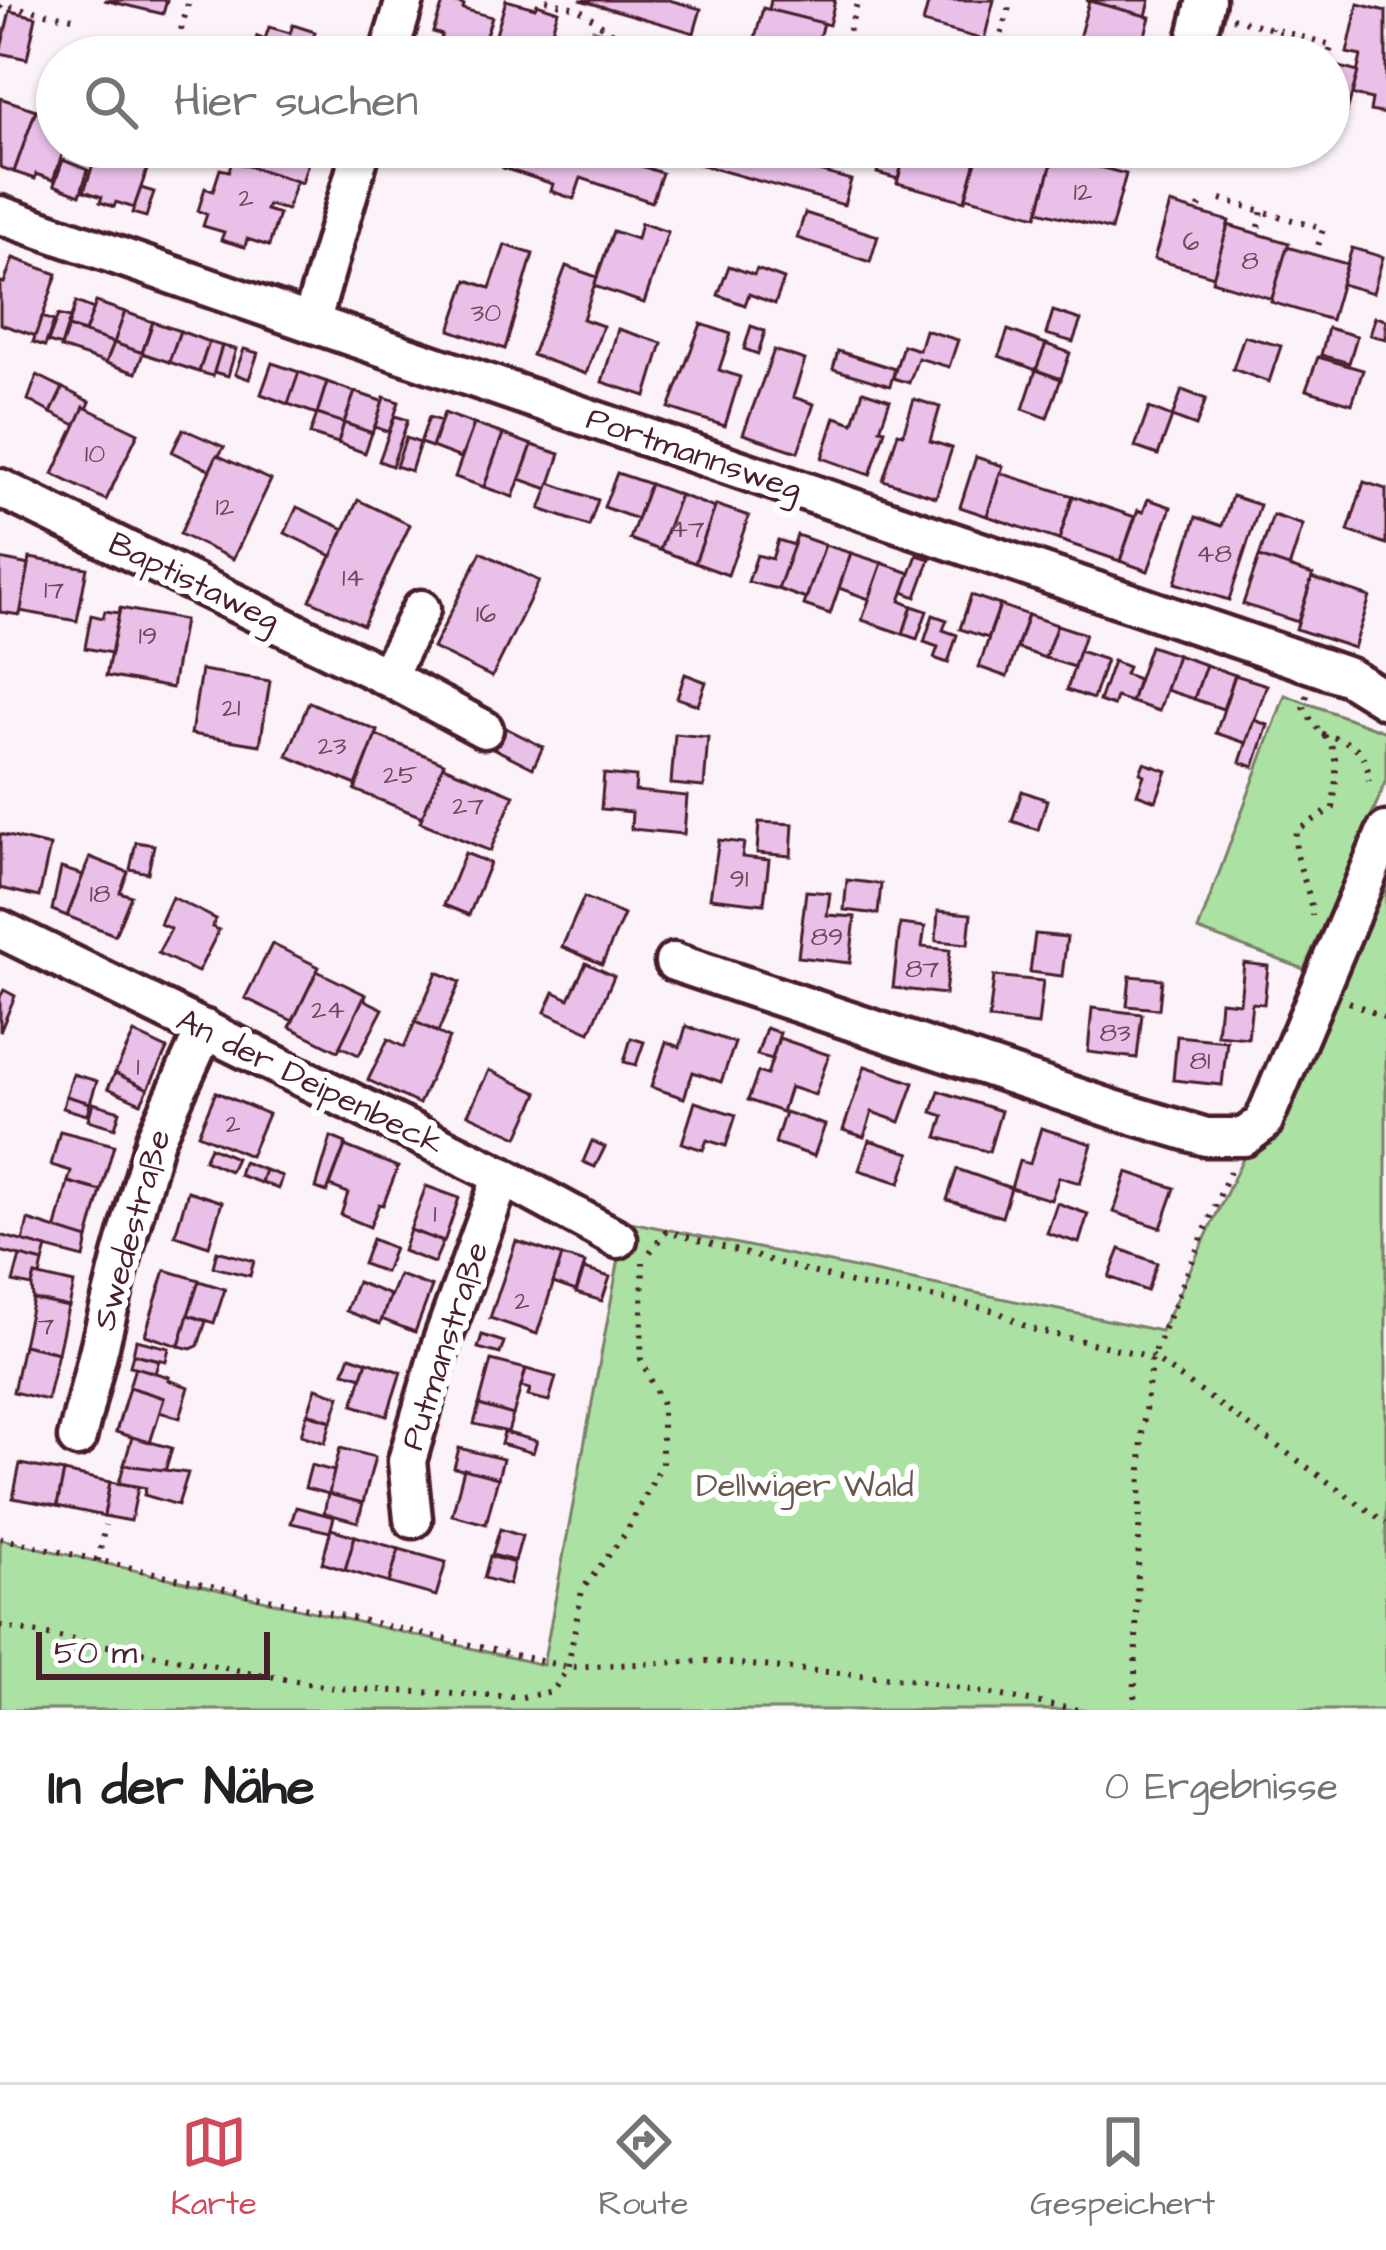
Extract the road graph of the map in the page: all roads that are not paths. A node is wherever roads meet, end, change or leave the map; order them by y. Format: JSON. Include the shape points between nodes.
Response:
{"nodes":[{"id":1,"x":405,"y":0,"type":"edge"},
{"id":2,"x":1214,"y":8,"type":"edge"},
{"id":3,"x":394,"y":36,"type":"edge"},
{"id":4,"x":1201,"y":36,"type":"edge"},
{"id":5,"x":356,"y":168,"type":"edge"},
{"id":6,"x":0,"y":214,"type":"edge"},
{"id":7,"x":311,"y":323,"type":"junction"},
{"id":8,"x":0,"y":488,"type":"edge"},
{"id":9,"x":421,"y":609,"type":"dead end"},
{"id":10,"x":387,"y":677,"type":"junction"},
{"id":11,"x":1386,"y":700,"type":"edge"},
{"id":12,"x":484,"y":729,"type":"dead end"},
{"id":13,"x":1386,"y":831,"type":"edge"},
{"id":14,"x":0,"y":929,"type":"edge"},
{"id":15,"x":674,"y":962,"type":"dead end"},
{"id":16,"x":205,"y":1029,"type":"junction"},
{"id":17,"x":502,"y":1176,"type":"junction"},
{"id":18,"x":618,"y":1240,"type":"dead end"},
{"id":19,"x":77,"y":1438,"type":"dead end"},
{"id":20,"x":413,"y":1519,"type":"dead end"}],
"edges":[{"from":1,"to":3,"type":"street"},
{"from":2,"to":4,"type":"street"},
{"from":5,"to":7,"type":"street"},
{"from":6,"to":7,"type":"street","name":"Portmannsweg"},
{"from":7,"to":11,"type":"street","name":"Portmannsweg","via":[[1317,666]]},
{"from":8,"to":10,"type":"street","name":"Baptistaweg"},
{"from":9,"to":10,"type":"street"},
{"from":10,"to":12,"type":"street","name":"Baptistaweg"},
{"from":13,"to":15,"type":"street","via":[[1263,1123],[1244,1137],[1206,1137],[1115,1110]]},
{"from":14,"to":16,"type":"street","name":"An der Deipenbeck"},
{"from":16,"to":17,"type":"street","name":"An der Deipenbeck"},
{"from":16,"to":19,"type":"street","name":"Swedestraße","via":[[155,1139]]},
{"from":17,"to":18,"type":"street","name":"An der Deipenbeck"},
{"from":17,"to":20,"type":"street","name":"Putmanstraße","via":[[407,1461]]}]}
